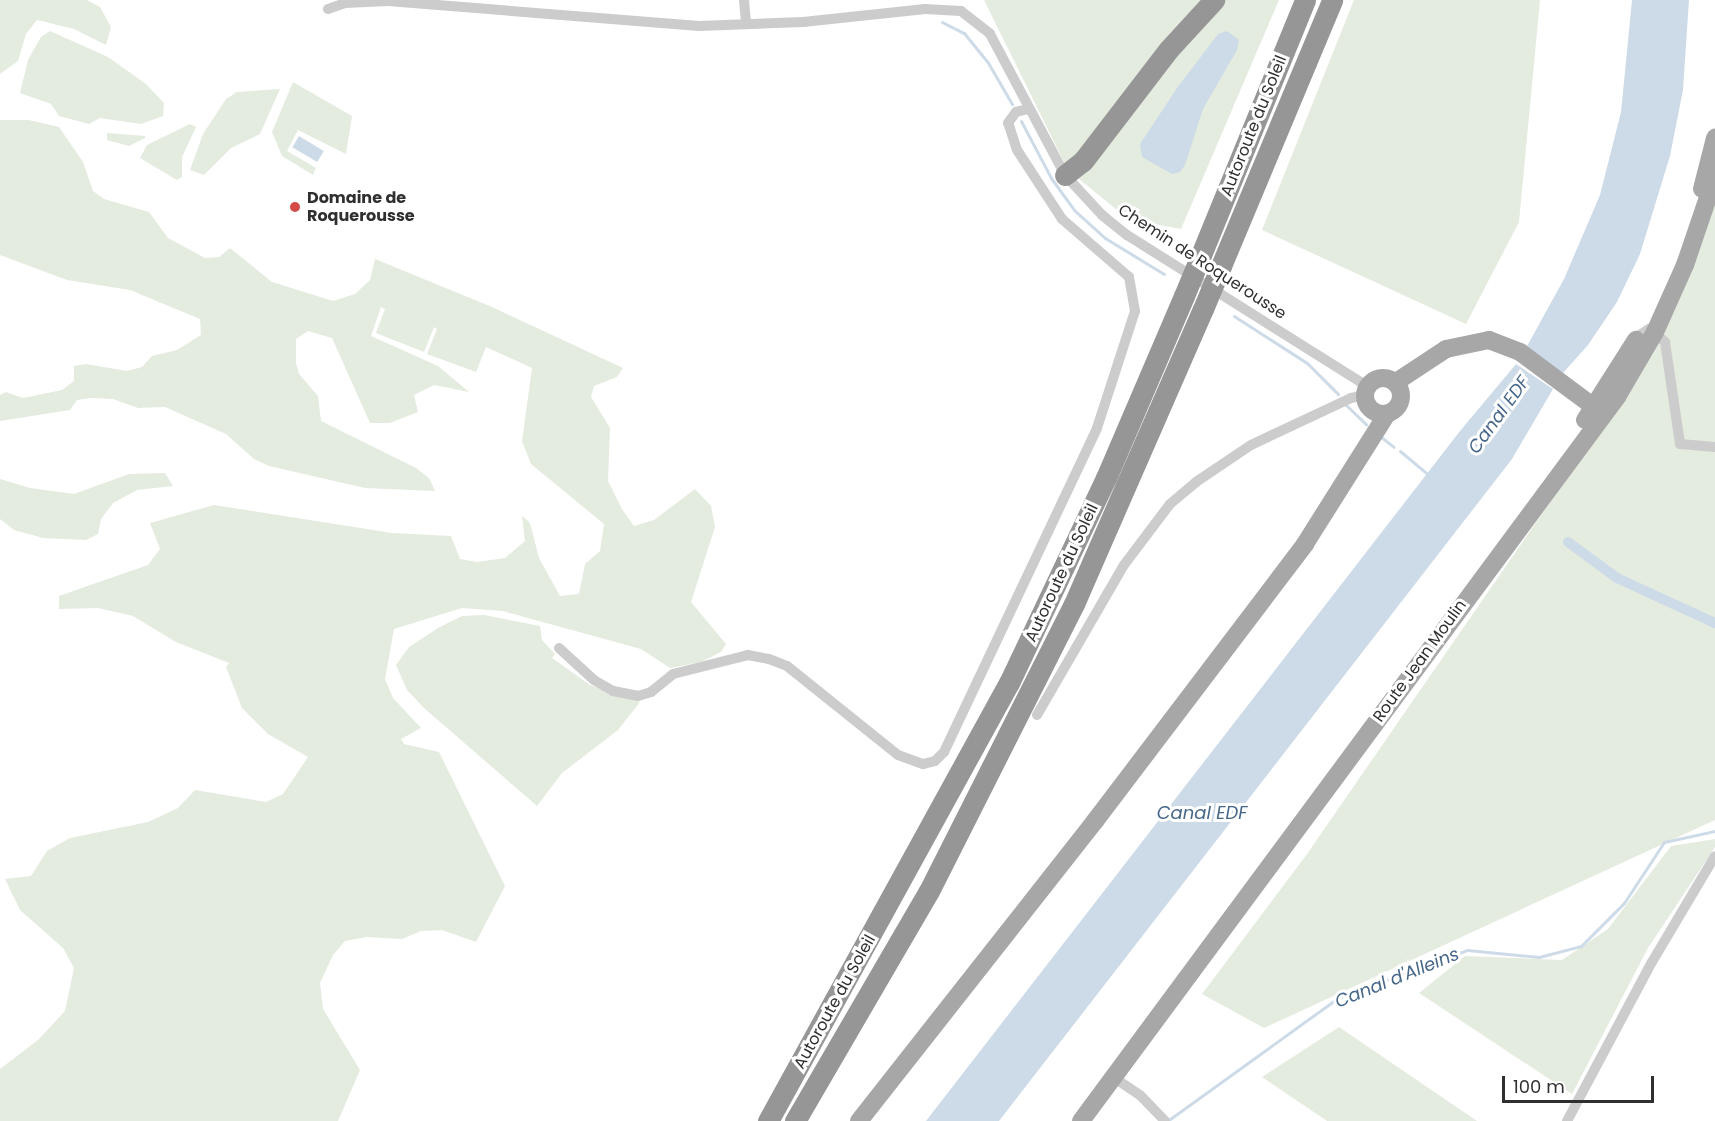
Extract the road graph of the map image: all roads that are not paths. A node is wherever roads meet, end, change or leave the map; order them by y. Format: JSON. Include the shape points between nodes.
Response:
{"nodes":[{"id":1,"x":744,"y":0,"type":"edge"},
{"id":2,"x":1214,"y":0,"type":"edge"},
{"id":3,"x":1305,"y":0,"type":"edge"},
{"id":4,"x":1332,"y":0,"type":"edge"},
{"id":5,"x":328,"y":9,"type":"dead end"},
{"id":6,"x":746,"y":24,"type":"junction"},
{"id":7,"x":1028,"y":109,"type":"junction"},
{"id":8,"x":1715,"y":138,"type":"edge"},
{"id":9,"x":1065,"y":175,"type":"junction"},
{"id":10,"x":1715,"y":177,"type":"edge"},
{"id":11,"x":1648,"y":332,"type":"junction"},
{"id":12,"x":1396,"y":382,"type":"junction"},
{"id":13,"x":1366,"y":391,"type":"junction"},
{"id":14,"x":1604,"y":401,"type":"junction"},
{"id":15,"x":1379,"y":418,"type":"junction"},
{"id":16,"x":1715,"y":447,"type":"edge"},
{"id":17,"x":1466,"y":598,"type":"junction"},
{"id":18,"x":559,"y":648,"type":"dead end"},
{"id":19,"x":1037,"y":715,"type":"dead end"},
{"id":20,"x":1715,"y":856,"type":"edge"},
{"id":21,"x":1113,"y":1077,"type":"junction"},
{"id":22,"x":768,"y":1121,"type":"edge"},
{"id":23,"x":795,"y":1121,"type":"edge"},
{"id":24,"x":859,"y":1121,"type":"edge"},
{"id":25,"x":1081,"y":1121,"type":"edge"},
{"id":26,"x":1165,"y":1121,"type":"edge"},
{"id":27,"x":1567,"y":1121,"type":"edge"}],
"edges":[{"from":1,"to":6,"type":"street"},
{"from":2,"to":9,"type":"highway","via":[[1170,49],[1083,161]]},
{"from":3,"to":22,"type":"highway","name":"Autoroute du Soleil","bridge":true,"via":[[1106,478],[1009,683]]},
{"from":4,"to":23,"type":"highway","name":"Autoroute du Soleil","bridge":true,"via":[[1203,309],[1064,626],[929,891]]},
{"from":5,"to":6,"type":"street","name":"Chemin de Roquerousse","via":[[345,3],[388,1],[664,24]]},
{"from":6,"to":7,"type":"street","name":"Chemin de Roquerousse","via":[[925,9],[961,11],[990,34]]},
{"from":7,"to":9,"type":"street","name":"Chemin de Roquerousse"},
{"from":7,"to":18,"type":"street","via":[[1016,112],[1008,123],[1017,150],[1062,219],[1129,277],[1136,312],[1097,428],[944,752],[935,761],[923,764],[898,755],[787,666],[769,658],[748,655],[672,674],[651,692],[638,696],[613,691],[594,680]]},
{"from":8,"to":11,"type":"main road","name":"Route Jean Moulin","via":[[1705,179]]},
{"from":9,"to":13,"type":"street","name":"Chemin de Roquerousse","via":[[1102,215],[1127,235]]},
{"from":10,"to":11,"type":"main road","name":"Route Jean Moulin","via":[[1685,265]]},
{"from":11,"to":14,"type":"main road","name":"Route Jean Moulin"},
{"from":11,"to":16,"type":"street","via":[[1665,342],[1677,439],[1685,447]]},
{"from":12,"to":13,"type":"main road","via":[[1380,378]]},
{"from":12,"to":14,"type":"main road","via":[[1424,361],[1464,343],[1489,340],[1520,352],[1564,384]]},
{"from":12,"to":15,"type":"main road","via":[[1401,392],[1400,403]]},
{"from":13,"to":15,"type":"main road"},
{"from":13,"to":19,"type":"street","via":[[1236,454],[1170,504],[1124,565]]},
{"from":14,"to":17,"type":"main road"},
{"from":14,"to":17,"type":"main road","name":"Route Jean Moulin","via":[[1567,465]]},
{"from":15,"to":24,"type":"main road","via":[[1305,544],[1103,812]]},
{"from":17,"to":21,"type":"main road","name":"Route Jean Moulin"},
{"from":20,"to":27,"type":"street","via":[[1652,962]]},
{"from":21,"to":25,"type":"main road","name":"Route Jean Moulin"},
{"from":21,"to":26,"type":"street","via":[[1140,1095]]}]}
